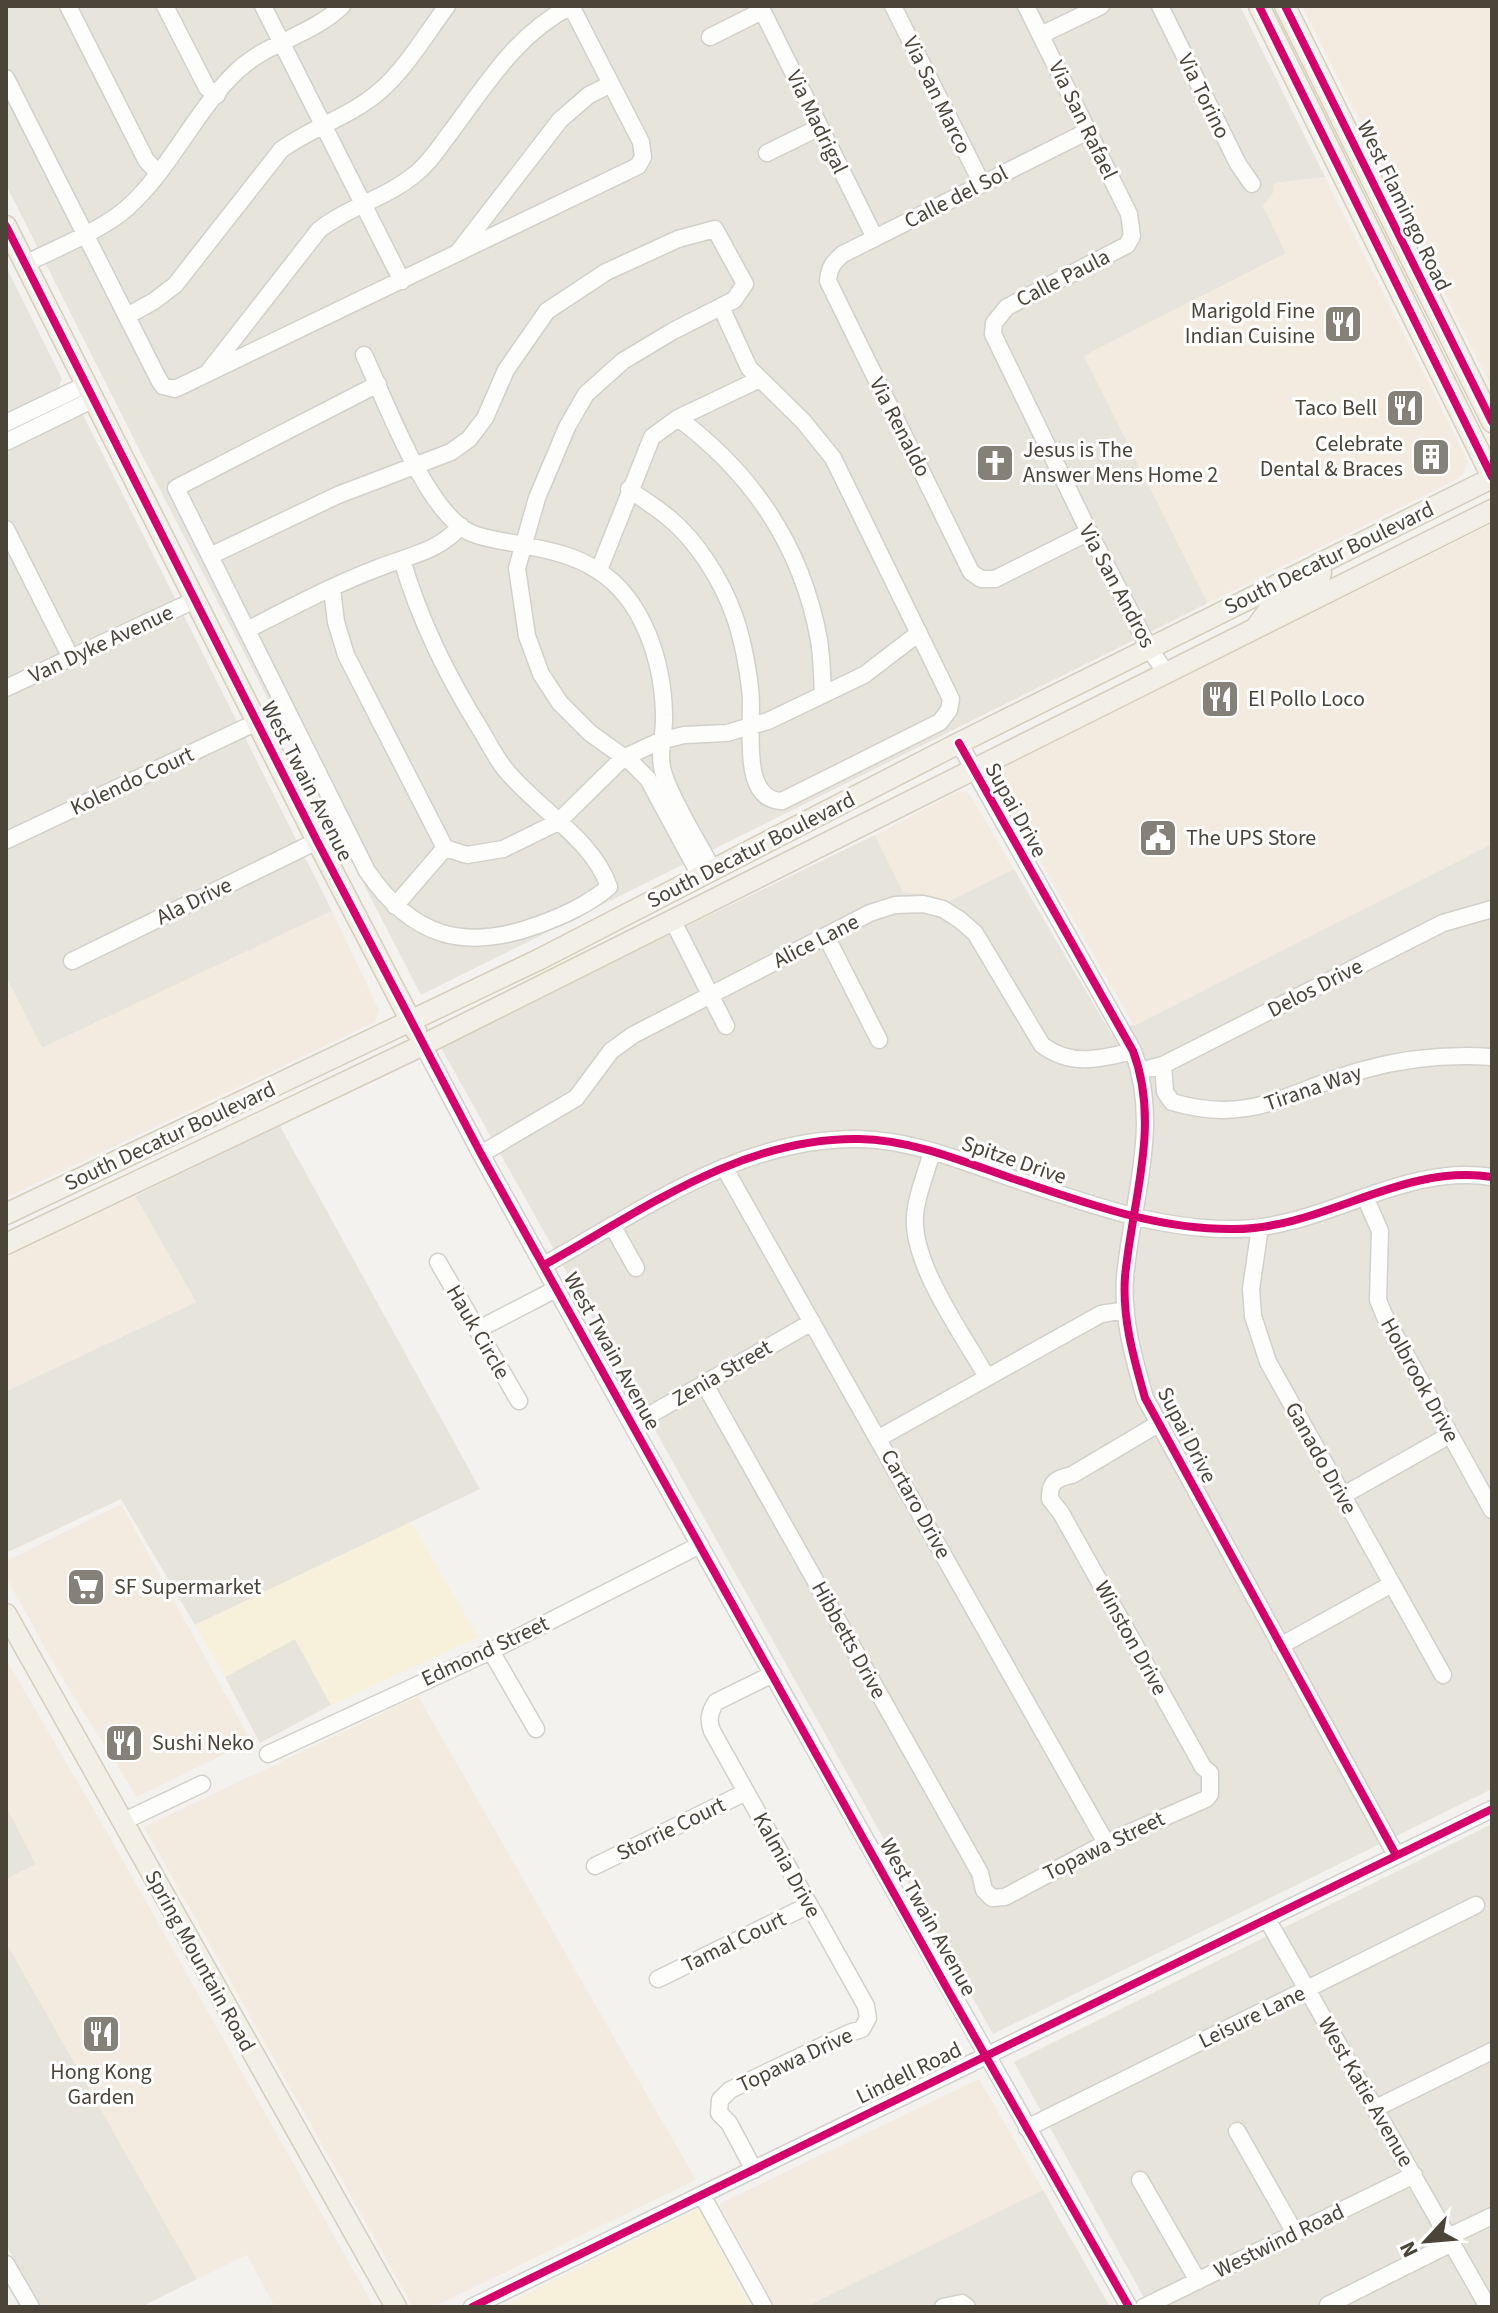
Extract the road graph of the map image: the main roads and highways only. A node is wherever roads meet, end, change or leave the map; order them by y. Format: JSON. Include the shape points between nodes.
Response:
{"nodes":[{"id":1,"x":1259,"y":6,"type":"edge"},
{"id":2,"x":1285,"y":6,"type":"edge"},
{"id":3,"x":1278,"y":44,"type":"junction"},
{"id":4,"x":1341,"y":118,"type":"junction"},
{"id":5,"x":1340,"y":170,"type":"junction"},
{"id":6,"x":1385,"y":207,"type":"junction"},
{"id":7,"x":1368,"y":225,"type":"junction"},
{"id":8,"x":6,"y":226,"type":"edge"},
{"id":9,"x":1421,"y":281,"type":"junction"},
{"id":10,"x":1492,"y":422,"type":"edge"},
{"id":11,"x":1492,"y":478,"type":"edge"},
{"id":12,"x":1492,"y":510,"type":"edge"},
{"id":13,"x":1318,"y":564,"type":"junction"},
{"id":14,"x":1255,"y":629,"type":"junction"},
{"id":15,"x":706,"y":874,"type":"junction"},
{"id":16,"x":634,"y":940,"type":"junction"},
{"id":17,"x":411,"y":1021,"type":"junction"},
{"id":18,"x":423,"y":1045,"type":"junction"},
{"id":19,"x":283,"y":1081,"type":"junction"},
{"id":20,"x":164,"y":1138,"type":"junction"},
{"id":21,"x":207,"y":1148,"type":"junction"},
{"id":22,"x":93,"y":1172,"type":"junction"},
{"id":23,"x":130,"y":1185,"type":"junction"},
{"id":24,"x":6,"y":1214,"type":"edge"},
{"id":25,"x":11,"y":1242,"type":"edge"},
{"id":26,"x":6,"y":1614,"type":"edge"},
{"id":27,"x":396,"y":2307,"type":"edge"}],
"edges":[{"from":1,"to":3,"type":"main road","name":"West Flamingo Road"},
{"from":2,"to":4,"type":"main road","name":"West Flamingo Road"},
{"from":3,"to":4,"type":"main road","via":[[1295,51],[1313,88]]},
{"from":3,"to":5,"type":"main road","name":"West Flamingo Road"},
{"from":4,"to":6,"type":"main road","name":"West Flamingo Road"},
{"from":5,"to":6,"type":"main road","via":[[1361,186],[1375,208]]},
{"from":5,"to":7,"type":"main road","name":"West Flamingo Road"},
{"from":6,"to":9,"type":"main road","name":"West Flamingo Road"},
{"from":7,"to":9,"type":"main road","via":[[1384,231],[1403,269]]},
{"from":7,"to":11,"type":"main road","name":"West Flamingo Road"},
{"from":8,"to":17,"type":"main road","name":"West Twain Avenue"},
{"from":9,"to":10,"type":"main road","name":"West Flamingo Road"},
{"from":11,"to":13,"type":"main road","name":"South Decatur Boulevard"},
{"from":12,"to":14,"type":"main road","name":"South Decatur Boulevard"},
{"from":13,"to":14,"type":"main road","via":[[1319,579],[1273,604]]},
{"from":13,"to":15,"type":"main road","name":"South Decatur Boulevard"},
{"from":14,"to":16,"type":"main road","name":"South Decatur Boulevard"},
{"from":15,"to":16,"type":"main road","via":[[706,883],[695,895],[645,920]]},
{"from":15,"to":17,"type":"main road","name":"South Decatur Boulevard"},
{"from":16,"to":18,"type":"main road","name":"South Decatur Boulevard"},
{"from":17,"to":18,"type":"main road","name":"West Twain Avenue"},
{"from":17,"to":19,"type":"main road","name":"South Decatur Boulevard"},
{"from":18,"to":21,"type":"main road","name":"South Decatur Boulevard"},
{"from":19,"to":20,"type":"main road","name":"South Decatur Boulevard"},
{"from":19,"to":21,"type":"main road","via":[[252,1113],[209,1134]]},
{"from":20,"to":22,"type":"main road","name":"South Decatur Boulevard"},
{"from":20,"to":23,"type":"main road","via":[[165,1153],[142,1165]]},
{"from":21,"to":23,"type":"main road","name":"South Decatur Boulevard"},
{"from":22,"to":24,"type":"main road","name":"South Decatur Boulevard"},
{"from":22,"to":25,"type":"main road","via":[[95,1186],[37,1215]]},
{"from":23,"to":25,"type":"main road","name":"South Decatur Boulevard"},
{"from":26,"to":27,"type":"main road","name":"Spring Mountain Road"}]}
